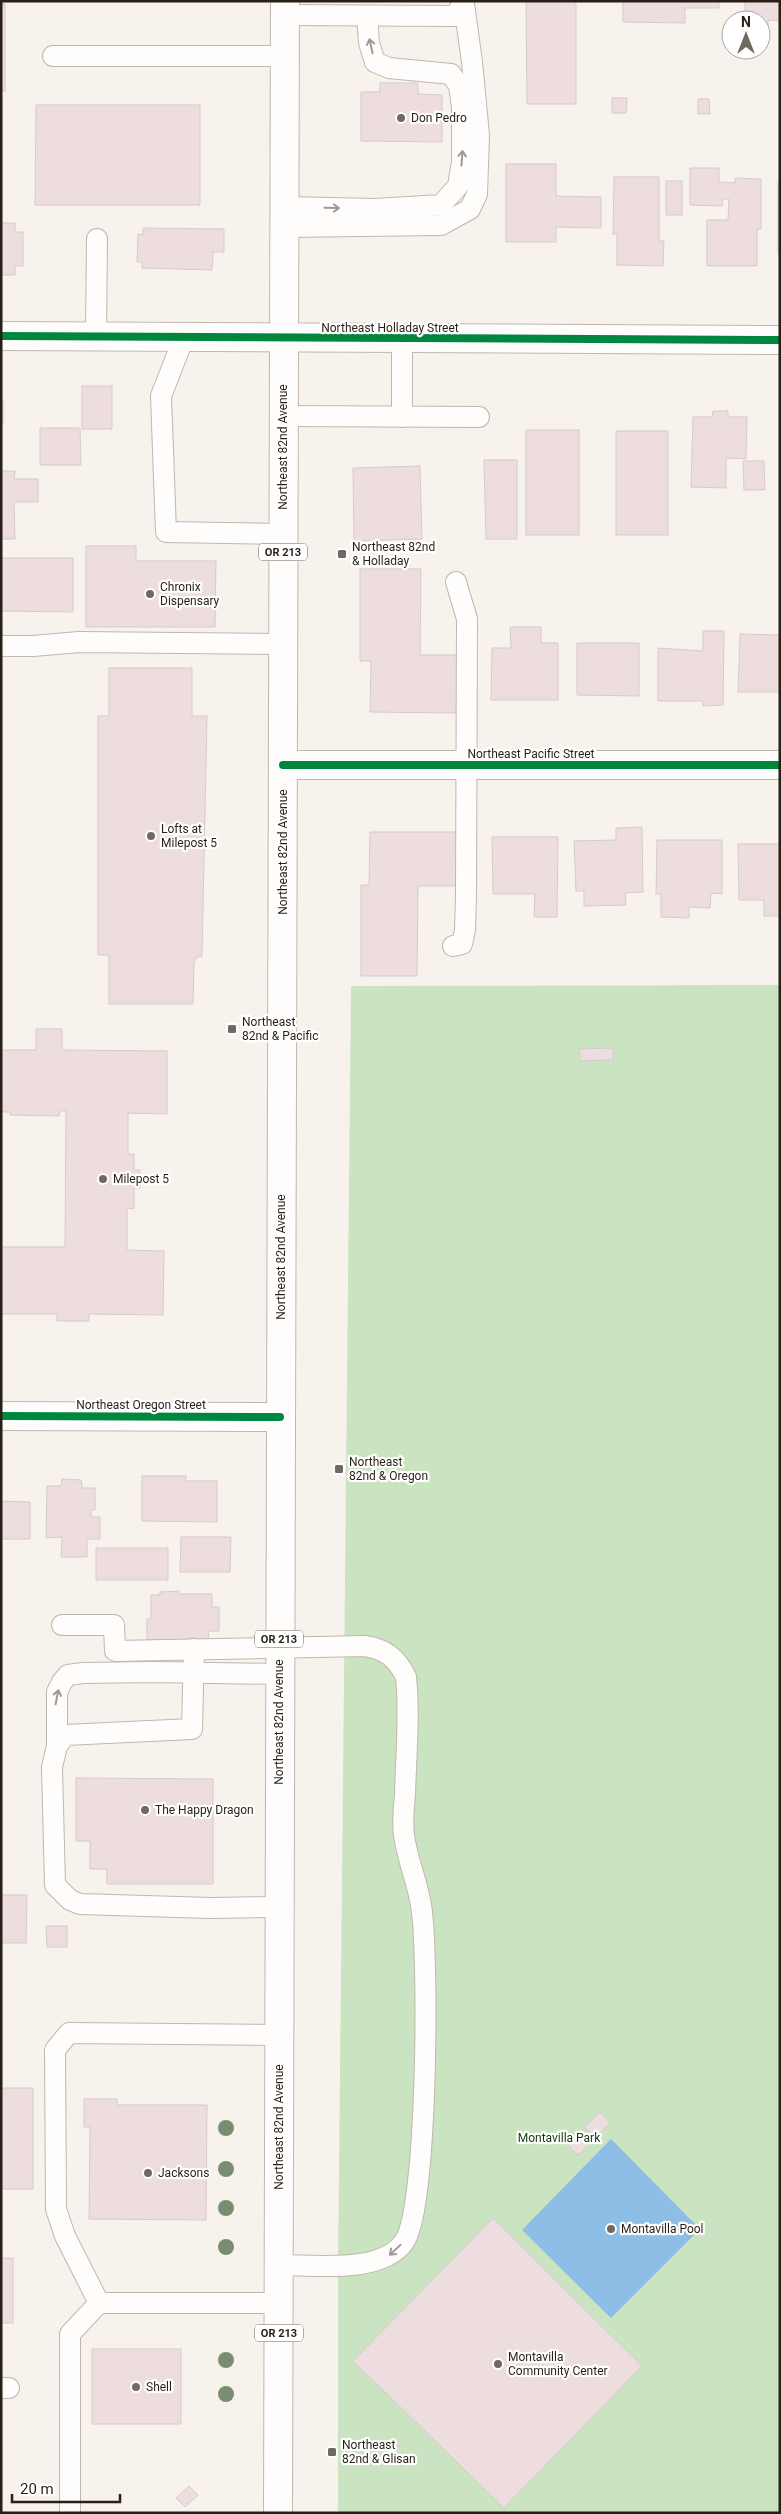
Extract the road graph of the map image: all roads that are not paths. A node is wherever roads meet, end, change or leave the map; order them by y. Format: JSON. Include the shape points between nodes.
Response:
{"nodes":[{"id":1,"x":464,"y":3,"type":"edge"},
{"id":2,"x":284,"y":8,"type":"edge"},
{"id":3,"x":367,"y":16,"type":"junction"},
{"id":4,"x":53,"y":56,"type":"dead end"},
{"id":5,"x":284,"y":56,"type":"junction"},
{"id":6,"x":284,"y":217,"type":"junction"},
{"id":7,"x":97,"y":239,"type":"dead end"},
{"id":8,"x":1,"y":336,"type":"edge"},
{"id":9,"x":96,"y":336,"type":"junction"},
{"id":10,"x":184,"y":337,"type":"junction"},
{"id":11,"x":283,"y":339,"type":"junction"},
{"id":12,"x":402,"y":339,"type":"junction"},
{"id":13,"x":780,"y":340,"type":"edge"},
{"id":14,"x":283,"y":416,"type":"junction"},
{"id":15,"x":402,"y":417,"type":"junction"},
{"id":16,"x":479,"y":417,"type":"dead end"},
{"id":17,"x":283,"y":534,"type":"junction"},
{"id":18,"x":456,"y":582,"type":"dead end"},
{"id":19,"x":283,"y":644,"type":"junction"},
{"id":20,"x":1,"y":646,"type":"edge"},
{"id":21,"x":283,"y":765,"type":"junction"},
{"id":22,"x":467,"y":765,"type":"junction"},
{"id":23,"x":780,"y":765,"type":"edge"},
{"id":24,"x":453,"y":946,"type":"dead end"},
{"id":25,"x":1,"y":1416,"type":"edge"},
{"id":26,"x":280,"y":1417,"type":"junction"},
{"id":27,"x":62,"y":1625,"type":"dead end"},
{"id":28,"x":194,"y":1649,"type":"junction"},
{"id":29,"x":279,"y":1661,"type":"junction"},
{"id":30,"x":193,"y":1673,"type":"junction"},
{"id":31,"x":56,"y":1746,"type":"junction"},
{"id":32,"x":279,"y":1907,"type":"junction"},
{"id":33,"x":279,"y":2035,"type":"junction"},
{"id":34,"x":280,"y":2265,"type":"junction"},
{"id":35,"x":99,"y":2303,"type":"junction"},
{"id":36,"x":279,"y":2303,"type":"junction"},
{"id":37,"x":70,"y":2513,"type":"edge"},
{"id":38,"x":278,"y":2513,"type":"edge"}],
"edges":[{"from":1,"to":3,"type":"lane","via":[[455,16]]},
{"from":1,"to":6,"type":"lane","via":[[479,135],[477,194],[470,209],[441,224]]},
{"from":2,"to":3,"type":"lane"},
{"from":2,"to":5,"type":"main road","name":"Northeast 82nd Avenue","number":"OR 213"},
{"from":6,"to":3,"type":"lane","one_way":true,"via":[[440,205],[458,186],[463,129],[459,86],[451,74],[389,68],[374,62]]},
{"from":4,"to":5,"type":"lane"},
{"from":5,"to":6,"type":"main road","name":"Northeast 82nd Avenue","number":"OR 213"},
{"from":6,"to":11,"type":"main road","name":"Northeast 82nd Avenue","number":"OR 213"},
{"from":7,"to":9,"type":"lane"},
{"from":8,"to":9,"type":"main road","name":"Northeast Holladay Street"},
{"from":9,"to":10,"type":"main road","name":"Northeast Holladay Street"},
{"from":10,"to":11,"type":"main road","name":"Northeast Holladay Street"},
{"from":10,"to":17,"type":"lane","via":[[161,396],[166,532]]},
{"from":11,"to":12,"type":"main road","name":"Northeast Holladay Street"},
{"from":11,"to":14,"type":"main road","name":"Northeast 82nd Avenue","number":"OR 213"},
{"from":12,"to":13,"type":"main road","name":"Northeast Holladay Street"},
{"from":12,"to":15,"type":"lane"},
{"from":14,"to":15,"type":"lane"},
{"from":14,"to":17,"type":"main road","name":"Northeast 82nd Avenue","number":"OR 213"},
{"from":15,"to":16,"type":"lane"},
{"from":17,"to":19,"type":"main road","name":"Northeast 82nd Avenue","number":"OR 213"},
{"from":18,"to":22,"type":"lane","via":[[467,620]]},
{"from":19,"to":20,"type":"lane","via":[[79,642]]},
{"from":19,"to":21,"type":"main road","name":"Northeast 82nd Avenue","number":"OR 213"},
{"from":21,"to":22,"type":"main road","name":"Northeast Pacific Street"},
{"from":21,"to":26,"type":"main road","name":"Northeast 82nd Avenue","number":"OR 213"},
{"from":22,"to":23,"type":"main road","name":"Northeast Pacific Street"},
{"from":22,"to":24,"type":"lane","via":[[465,930],[462,944]]},
{"from":25,"to":26,"type":"main road","name":"Northeast Oregon Street"},
{"from":26,"to":29,"type":"main road","name":"Northeast 82nd Avenue","number":"OR 213"},
{"from":27,"to":28,"type":"lane","via":[[114,1625],[115,1650]]},
{"from":28,"to":29,"type":"lane"},
{"from":28,"to":30,"type":"lane"},
{"from":29,"to":30,"type":"lane"},
{"from":29,"to":32,"type":"main road","name":"Northeast 82nd Avenue","number":"OR 213"},
{"from":29,"to":34,"type":"lane","one_way":true,"via":[[377,1648],[396,1660],[406,1677],[404,1834],[421,1906],[426,1972],[420,2160],[414,2207],[405,2241],[387,2258],[352,2265]]},
{"from":30,"to":31,"type":"lane","via":[[192,1729],[65,1736]]},
{"from":31,"to":30,"type":"lane","one_way":true,"via":[[57,1692],[68,1675]]},
{"from":31,"to":32,"type":"lane","via":[[52,1767],[55,1885],[70,1900],[80,1904]]},
{"from":32,"to":33,"type":"main road","name":"Northeast 82nd Avenue","number":"OR 213"},
{"from":33,"to":34,"type":"main road","name":"Northeast 82nd Avenue","number":"OR 213"},
{"from":33,"to":35,"type":"lane","via":[[69,2033],[55,2050],[56,2209],[64,2236]]},
{"from":34,"to":36,"type":"main road","name":"Northeast 82nd Avenue","number":"OR 213"},
{"from":35,"to":36,"type":"lane"},
{"from":35,"to":37,"type":"lane","via":[[70,2334]]},
{"from":36,"to":38,"type":"main road","name":"Northeast 82nd Avenue","number":"OR 213"}]}
